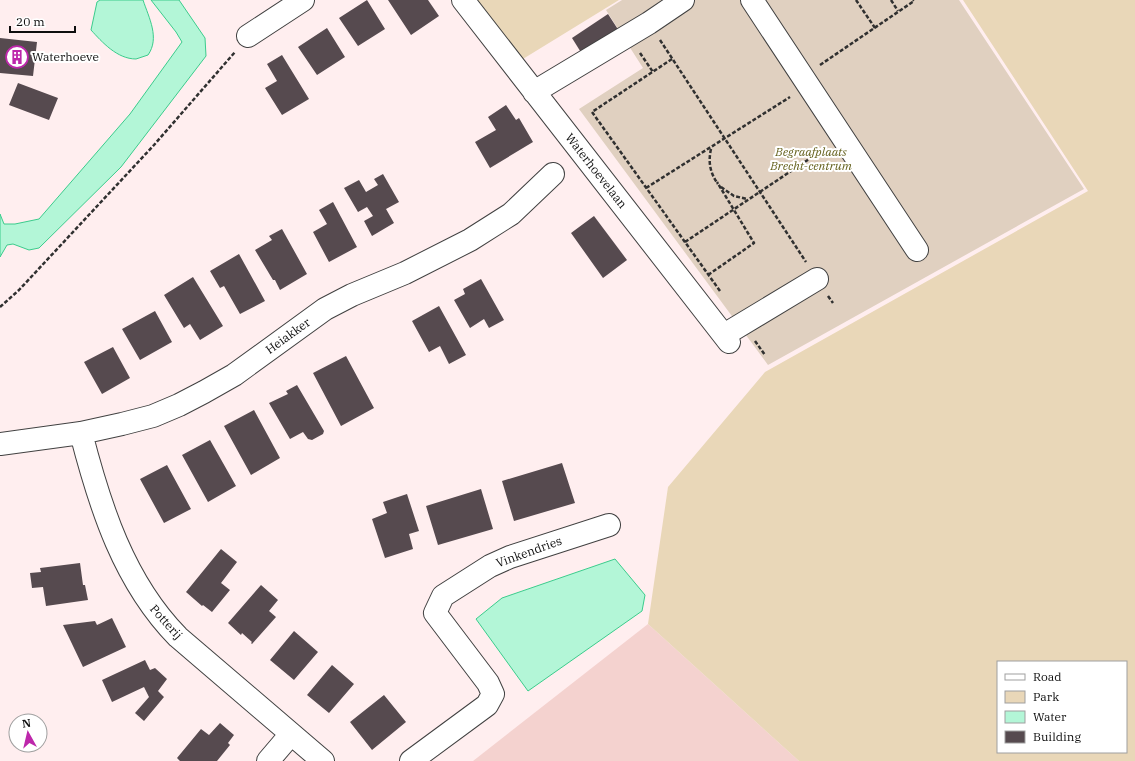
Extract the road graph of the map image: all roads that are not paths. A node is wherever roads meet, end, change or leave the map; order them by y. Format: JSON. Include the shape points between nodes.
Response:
{"nodes":[{"id":1,"x":303,"y":0,"type":"edge"},
{"id":2,"x":463,"y":0,"type":"edge"},
{"id":3,"x":683,"y":0,"type":"edge"},
{"id":4,"x":752,"y":0,"type":"edge"},
{"id":5,"x":248,"y":36,"type":"road end"},
{"id":6,"x":534,"y":92,"type":"junction"},
{"id":7,"x":553,"y":174,"type":"dead end"},
{"id":8,"x":917,"y":250,"type":"dead end"},
{"id":9,"x":817,"y":279,"type":"road end"},
{"id":10,"x":82,"y":433,"type":"junction"},
{"id":11,"x":0,"y":444,"type":"edge"},
{"id":12,"x":609,"y":525,"type":"dead end"},
{"id":13,"x":291,"y":734,"type":"junction"},
{"id":14,"x":268,"y":761,"type":"edge"},
{"id":15,"x":323,"y":761,"type":"edge"},
{"id":16,"x":411,"y":761,"type":"edge"}],
"edges":[{"from":1,"to":5,"type":"street"},
{"from":2,"to":6,"type":"street","name":"Waterhoevelaan"},
{"from":3,"to":6,"type":"street"},
{"from":4,"to":8,"type":"street"},
{"from":6,"to":9,"type":"street","name":"Waterhoevelaan","via":[[726,338]]},
{"from":7,"to":10,"type":"street","name":"Heiakker","via":[[511,214],[470,240],[405,274],[352,295],[325,309],[234,375],[204,392],[153,416]]},
{"from":10,"to":11,"type":"street","name":"Heiakker"},
{"from":10,"to":13,"type":"street","name":"Potterij","via":[[108,523],[132,576],[150,605],[178,637]]},
{"from":12,"to":16,"type":"street","name":"Vinkendries","via":[[510,557],[490,566],[443,596],[435,612],[488,683],[493,694],[487,705]]},
{"from":13,"to":14,"type":"street"},
{"from":13,"to":15,"type":"street","name":"Potterij"}]}
